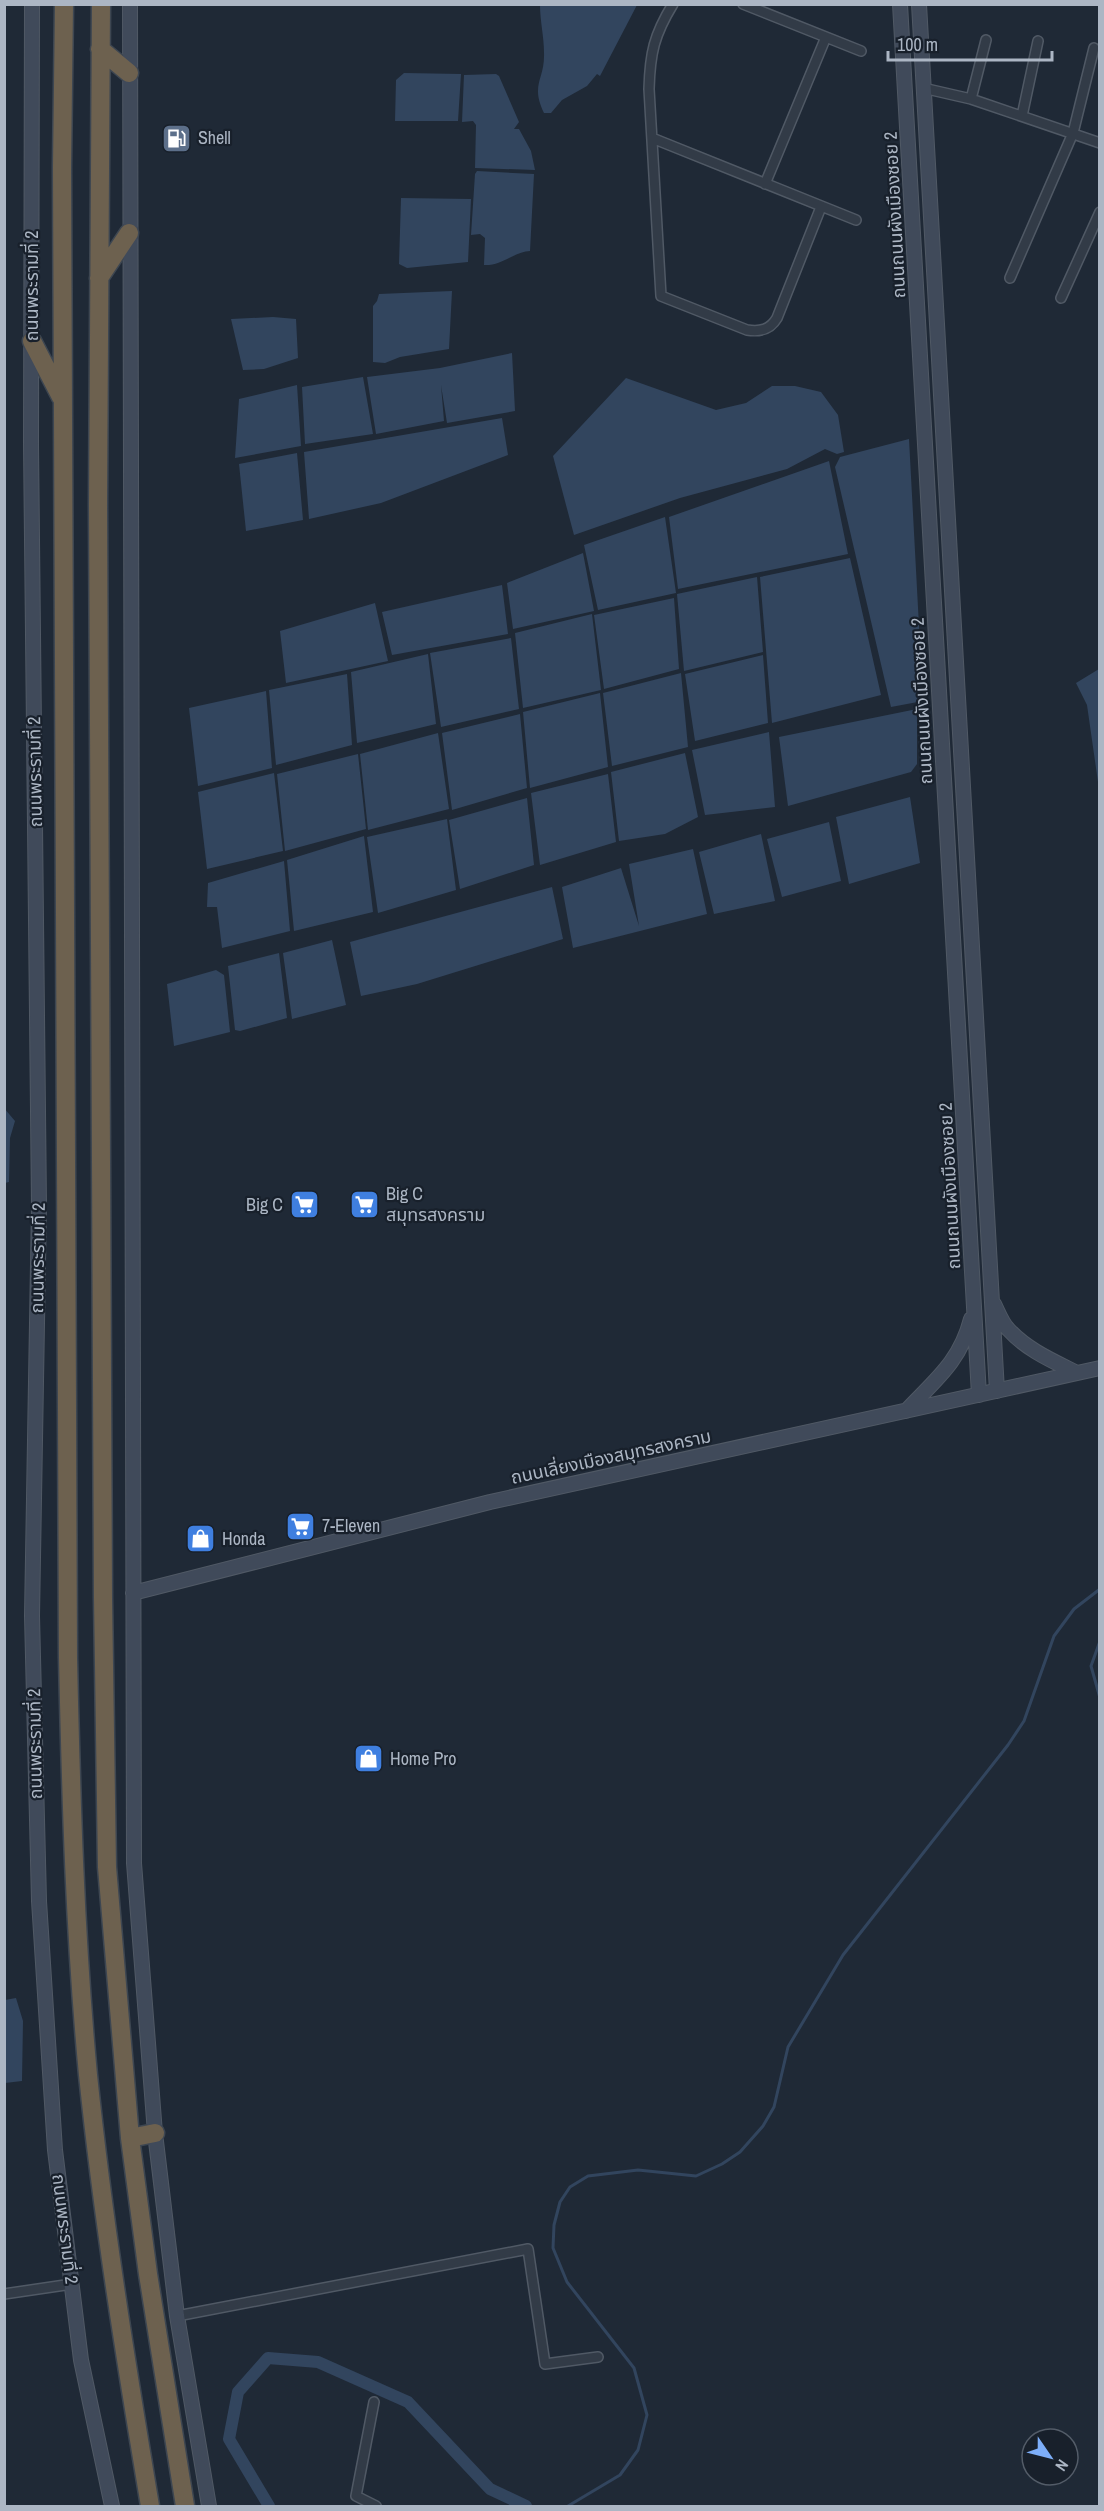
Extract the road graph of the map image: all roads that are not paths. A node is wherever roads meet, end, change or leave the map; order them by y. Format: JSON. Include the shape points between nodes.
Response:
{"nodes":[{"id":1,"x":32,"y":4,"type":"edge"},
{"id":2,"x":64,"y":4,"type":"edge"},
{"id":3,"x":101,"y":4,"type":"edge"},
{"id":4,"x":130,"y":4,"type":"edge"},
{"id":5,"x":673,"y":4,"type":"edge"},
{"id":6,"x":743,"y":4,"type":"edge"},
{"id":7,"x":900,"y":4,"type":"edge"},
{"id":8,"x":919,"y":4,"type":"edge"},
{"id":9,"x":826,"y":37,"type":"junction"},
{"id":10,"x":986,"y":40,"type":"dead end"},
{"id":11,"x":1038,"y":41,"type":"dead end"},
{"id":12,"x":1094,"y":48,"type":"dead end"},
{"id":13,"x":100,"y":49,"type":"junction"},
{"id":14,"x":861,"y":51,"type":"dead end"},
{"id":15,"x":922,"y":72,"type":"junction"},
{"id":16,"x":129,"y":73,"type":"junction"},
{"id":17,"x":904,"y":73,"type":"junction"},
{"id":18,"x":923,"y":88,"type":"junction"},
{"id":19,"x":970,"y":99,"type":"junction"},
{"id":20,"x":1022,"y":116,"type":"junction"},
{"id":21,"x":1073,"y":133,"type":"junction"},
{"id":22,"x":652,"y":138,"type":"junction"},
{"id":23,"x":1100,"y":143,"type":"edge"},
{"id":24,"x":765,"y":184,"type":"junction"},
{"id":25,"x":820,"y":207,"type":"junction"},
{"id":26,"x":1100,"y":212,"type":"edge"},
{"id":27,"x":856,"y":220,"type":"dead end"},
{"id":28,"x":129,"y":233,"type":"junction"},
{"id":29,"x":99,"y":278,"type":"junction"},
{"id":30,"x":1010,"y":278,"type":"dead end"},
{"id":31,"x":1061,"y":298,"type":"dead end"},
{"id":32,"x":32,"y":341,"type":"junction"},
{"id":33,"x":63,"y":402,"type":"junction"},
{"id":34,"x":989,"y":1262,"type":"junction"},
{"id":35,"x":972,"y":1263,"type":"junction"},
{"id":36,"x":991,"y":1300,"type":"junction"},
{"id":37,"x":974,"y":1307,"type":"junction"},
{"id":38,"x":1100,"y":1368,"type":"edge"},
{"id":39,"x":1077,"y":1373,"type":"junction"},
{"id":40,"x":997,"y":1391,"type":"junction"},
{"id":41,"x":979,"y":1395,"type":"junction"},
{"id":42,"x":906,"y":1411,"type":"junction"},
{"id":43,"x":133,"y":1593,"type":"junction"},
{"id":44,"x":155,"y":2133,"type":"junction"},
{"id":45,"x":130,"y":2138,"type":"junction"},
{"id":46,"x":72,"y":2284,"type":"junction"},
{"id":47,"x":4,"y":2294,"type":"edge"},
{"id":48,"x":177,"y":2316,"type":"junction"},
{"id":49,"x":598,"y":2357,"type":"dead end"},
{"id":50,"x":374,"y":2402,"type":"dead end"},
{"id":51,"x":112,"y":2506,"type":"edge"},
{"id":52,"x":150,"y":2506,"type":"edge"},
{"id":53,"x":185,"y":2506,"type":"edge"},
{"id":54,"x":209,"y":2506,"type":"edge"},
{"id":55,"x":376,"y":2506,"type":"edge"}],
"edges":[{"from":1,"to":32,"type":"main road","name":"ถนนพระรามที่ 2"},
{"from":2,"to":33,"type":"highway","name":"ถนนพระรามที่ 2"},
{"from":3,"to":13,"type":"highway"},
{"from":4,"to":16,"type":"main road"},
{"from":5,"to":22,"type":"street","via":[[650,56]]},
{"from":6,"to":9,"type":"street"},
{"from":7,"to":17,"type":"main road","name":"ถนนถนนผังเมืองซอย 2"},
{"from":8,"to":15,"type":"main road","name":"ถนนถนนผังเมืองซอย 2"},
{"from":9,"to":14,"type":"street"},
{"from":9,"to":24,"type":"street"},
{"from":10,"to":19,"type":"street"},
{"from":11,"to":20,"type":"street"},
{"from":12,"to":21,"type":"street"},
{"from":13,"to":16,"type":"highway"},
{"from":13,"to":29,"type":"highway"},
{"from":15,"to":17,"type":"main road"},
{"from":15,"to":18,"type":"main road","name":"ถนนถนนผังเมืองซอย 2"},
{"from":16,"to":28,"type":"main road"},
{"from":17,"to":35,"type":"main road","name":"ถนนถนนผังเมืองซอย 2"},
{"from":18,"to":19,"type":"street"},
{"from":18,"to":34,"type":"main road","name":"ถนนถนนผังเมืองซอย 2"},
{"from":19,"to":20,"type":"street"},
{"from":20,"to":21,"type":"street"},
{"from":21,"to":23,"type":"street"},
{"from":21,"to":30,"type":"street"},
{"from":22,"to":24,"type":"street"},
{"from":22,"to":25,"type":"street","via":[[661,296],[747,330],[759,332],[768,328],[777,318]]},
{"from":24,"to":25,"type":"street"},
{"from":25,"to":27,"type":"street"},
{"from":26,"to":31,"type":"street"},
{"from":28,"to":29,"type":"highway"},
{"from":28,"to":43,"type":"main road"},
{"from":29,"to":45,"type":"highway","via":[[103,1621],[108,1867]]},
{"from":32,"to":33,"type":"highway"},
{"from":32,"to":46,"type":"main road","name":"ถนนพระรามที่ 2","via":[[39,1206],[32,1616],[39,1901],[51,2094]]},
{"from":33,"to":52,"type":"highway","name":"ถนนพระรามที่ 2","via":[[68,1648],[73,1869],[88,2075],[113,2279]]},
{"from":34,"to":35,"type":"main road"},
{"from":34,"to":36,"type":"main road","name":"ถนนถนนผังเมืองซอย 2"},
{"from":35,"to":37,"type":"main road","name":"ถนนถนนผังเมืองซอย 2"},
{"from":36,"to":39,"type":"main road","via":[[1007,1328],[1018,1338],[1034,1351]]},
{"from":36,"to":40,"type":"main road","name":"ถนนถนนผังเมืองซอย 2"},
{"from":37,"to":41,"type":"main road","name":"ถนนถนนผังเมืองซอย 2"},
{"from":37,"to":42,"type":"main road","via":[[960,1352]]},
{"from":38,"to":39,"type":"main road","name":"ถนนเลี่ยงเมืองสมุทรสงคราม"},
{"from":39,"to":40,"type":"main road","name":"ถนนเลี่ยงเมืองสมุทรสงคราม"},
{"from":40,"to":41,"type":"main road","name":"ถนนเลี่ยงเมืองสมุทรสงคราม"},
{"from":41,"to":42,"type":"main road","name":"ถนนเลี่ยงเมืองสมุทรสงคราม"},
{"from":42,"to":43,"type":"main road","name":"ถนนเลี่ยงเมืองสมุทรสงคราม","via":[[481,1504]]},
{"from":43,"to":44,"type":"main road","via":[[134,1863]]},
{"from":44,"to":45,"type":"highway"},
{"from":44,"to":48,"type":"main road"},
{"from":45,"to":53,"type":"highway"},
{"from":46,"to":47,"type":"street"},
{"from":46,"to":51,"type":"main road","name":"ถนนพระรามที่ 2","via":[[81,2360]]},
{"from":48,"to":49,"type":"street","via":[[528,2249],[545,2364]]},
{"from":48,"to":54,"type":"main road"},
{"from":50,"to":55,"type":"street","via":[[356,2496]]}]}
